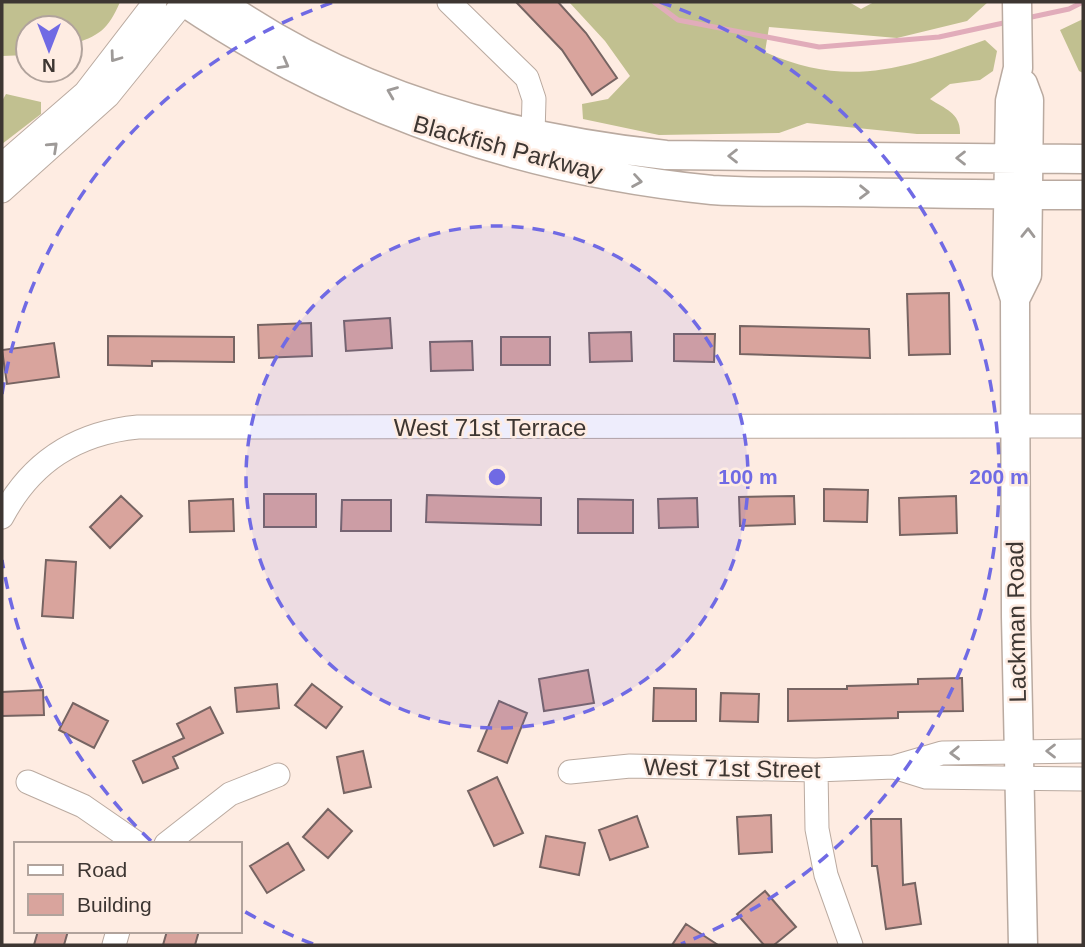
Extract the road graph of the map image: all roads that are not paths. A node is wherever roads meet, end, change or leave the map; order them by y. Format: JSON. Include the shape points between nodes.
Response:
{"nodes":[{"id":1,"x":155,"y":2,"type":"edge"},
{"id":2,"x":184,"y":2,"type":"edge"},
{"id":3,"x":220,"y":2,"type":"edge"},
{"id":4,"x":449,"y":2,"type":"edge"},
{"id":5,"x":1017,"y":2,"type":"edge"},
{"id":6,"x":533,"y":135,"type":"junction"},
{"id":7,"x":1019,"y":159,"type":"junction"},
{"id":8,"x":1083,"y":159,"type":"edge"},
{"id":9,"x":2,"y":166,"type":"edge"},
{"id":10,"x":2,"y":191,"type":"edge"},
{"id":11,"x":1018,"y":195,"type":"junction"},
{"id":12,"x":1083,"y":195,"type":"edge"},
{"id":13,"x":1083,"y":426,"type":"edge"},
{"id":14,"x":1015,"y":427,"type":"junction"},
{"id":15,"x":2,"y":517,"type":"edge"},
{"id":16,"x":1083,"y":751,"type":"edge"},
{"id":17,"x":1018,"y":764,"type":"junction"},
{"id":18,"x":816,"y":770,"type":"junction"},
{"id":19,"x":570,"y":772,"type":"dead end"},
{"id":20,"x":278,"y":775,"type":"dead end"},
{"id":21,"x":1083,"y":779,"type":"edge"},
{"id":22,"x":28,"y":782,"type":"dead end"},
{"id":23,"x":135,"y":842,"type":"edge"},
{"id":24,"x":169,"y":842,"type":"edge"},
{"id":25,"x":851,"y":945,"type":"edge"},
{"id":26,"x":1023,"y":945,"type":"edge"}],
"edges":[{"from":1,"to":9,"type":"street","one_way":true,"via":[[85,93]]},
{"from":10,"to":2,"type":"street","one_way":true,"via":[[108,96]]},
{"from":2,"to":11,"type":"main road","name":"Blackfish Parkway","one_way":true,"via":[[238,38],[349,96],[410,122],[541,162],[716,190]]},
{"from":6,"to":3,"type":"main road","name":"Blackfish Parkway","one_way":true,"via":[[404,97],[345,74],[258,28]]},
{"from":4,"to":6,"type":"street","via":[[527,78],[534,99]]},
{"from":5,"to":7,"type":"main road","name":"Lackman Road","via":[[1018,68],[1029,100]]},
{"from":7,"to":6,"type":"main road","name":"Blackfish Parkway","one_way":true,"via":[[666,155]]},
{"from":7,"to":8,"type":"main road","name":"Blackfish Parkway"},
{"from":7,"to":11,"type":"main road","name":"Lackman Road"},
{"from":11,"to":12,"type":"main road","name":"Blackfish Parkway"},
{"from":11,"to":14,"type":"main road","name":"Lackman Road","via":[[1027,275],[1016,299]]},
{"from":13,"to":14,"type":"street","name":"West 71st Terrace"},
{"from":14,"to":15,"type":"street","name":"West 71st Terrace","via":[[127,428],[101,432],[60,450],[16,490]]},
{"from":14,"to":17,"type":"main road","name":"Lackman Road"},
{"from":16,"to":17,"type":"street","one_way":true},
{"from":17,"to":18,"type":"street","name":"West 71st Street","via":[[926,777],[894,767]]},
{"from":17,"to":21,"type":"street"},
{"from":17,"to":26,"type":"main road","name":"Lackman Road"},
{"from":18,"to":19,"type":"street","name":"West 71st Street","via":[[630,766]]},
{"from":18,"to":25,"type":"street","via":[[817,830],[825,876]]},
{"from":20,"to":24,"type":"street","via":[[230,794]]},
{"from":22,"to":23,"type":"street","via":[[83,806]]}]}
